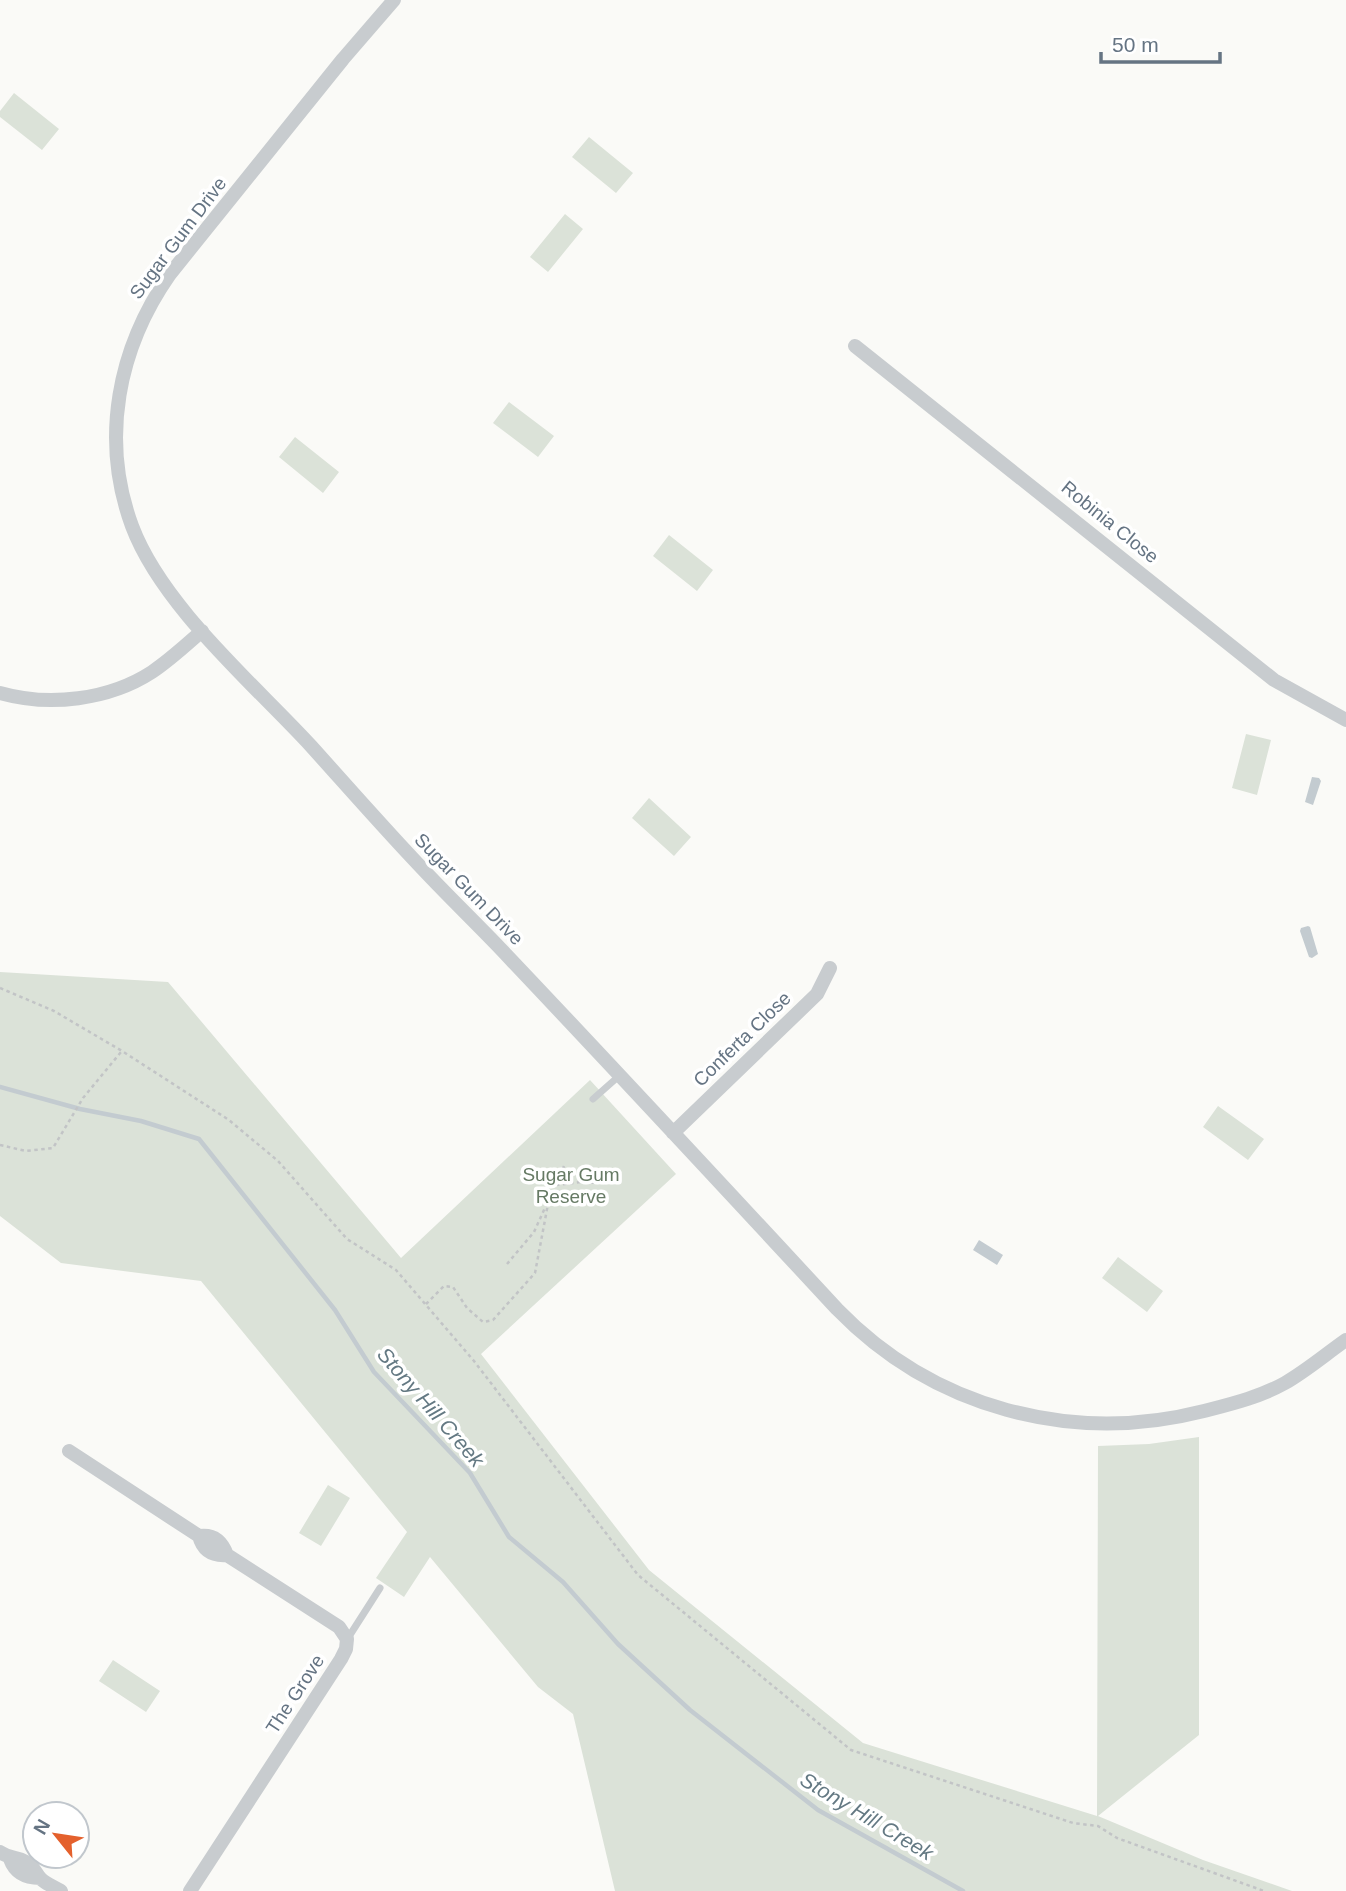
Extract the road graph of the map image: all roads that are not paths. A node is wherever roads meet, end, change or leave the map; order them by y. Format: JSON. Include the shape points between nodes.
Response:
{"nodes":[{"id":1,"x":394,"y":0,"type":"edge"},
{"id":2,"x":855,"y":346,"type":"dead end"},
{"id":3,"x":202,"y":631,"type":"junction"},
{"id":4,"x":0,"y":693,"type":"edge"},
{"id":5,"x":1346,"y":720,"type":"edge"},
{"id":6,"x":830,"y":968,"type":"dead end"},
{"id":7,"x":619,"y":1076,"type":"junction"},
{"id":8,"x":593,"y":1099,"type":"dead end"},
{"id":9,"x":673,"y":1133,"type":"junction"},
{"id":10,"x":1346,"y":1340,"type":"edge"},
{"id":11,"x":69,"y":1451,"type":"dead end"},
{"id":12,"x":380,"y":1588,"type":"dead end"},
{"id":13,"x":347,"y":1639,"type":"junction"},
{"id":14,"x":5,"y":1856,"type":"edge"},
{"id":15,"x":61,"y":1891,"type":"edge"},
{"id":16,"x":191,"y":1891,"type":"edge"}],
"edges":[{"from":1,"to":3,"type":"street","name":"Sugar Gum Drive","via":[[170,274],[145,315],[127,359],[118,396],[115,442],[126,508],[152,566]]},
{"from":2,"to":5,"type":"street","name":"Robinia Close","via":[[1274,680]]},
{"from":3,"to":4,"type":"street","via":[[152,672],[104,694],[33,699]]},
{"from":3,"to":7,"type":"street","name":"Sugar Gum Drive"},
{"from":6,"to":9,"type":"street","name":"Conferta Close","via":[[817,994]]},
{"from":7,"to":8,"type":"lane"},
{"from":7,"to":9,"type":"street","name":"Sugar Gum Drive"},
{"from":9,"to":10,"type":"street","name":"Sugar Gum Drive","via":[[859,1331],[939,1384],[983,1404],[1024,1416],[1066,1421],[1128,1424],[1179,1418],[1233,1404],[1284,1383]]},
{"from":11,"to":13,"type":"street","via":[[199,1536],[218,1539],[227,1555],[338,1627]]},
{"from":12,"to":13,"type":"lane"},
{"from":13,"to":16,"type":"street","name":"The Grove","via":[[341,1659]]},
{"from":14,"to":15,"type":"street","via":[[28,1863],[40,1878]]}]}
